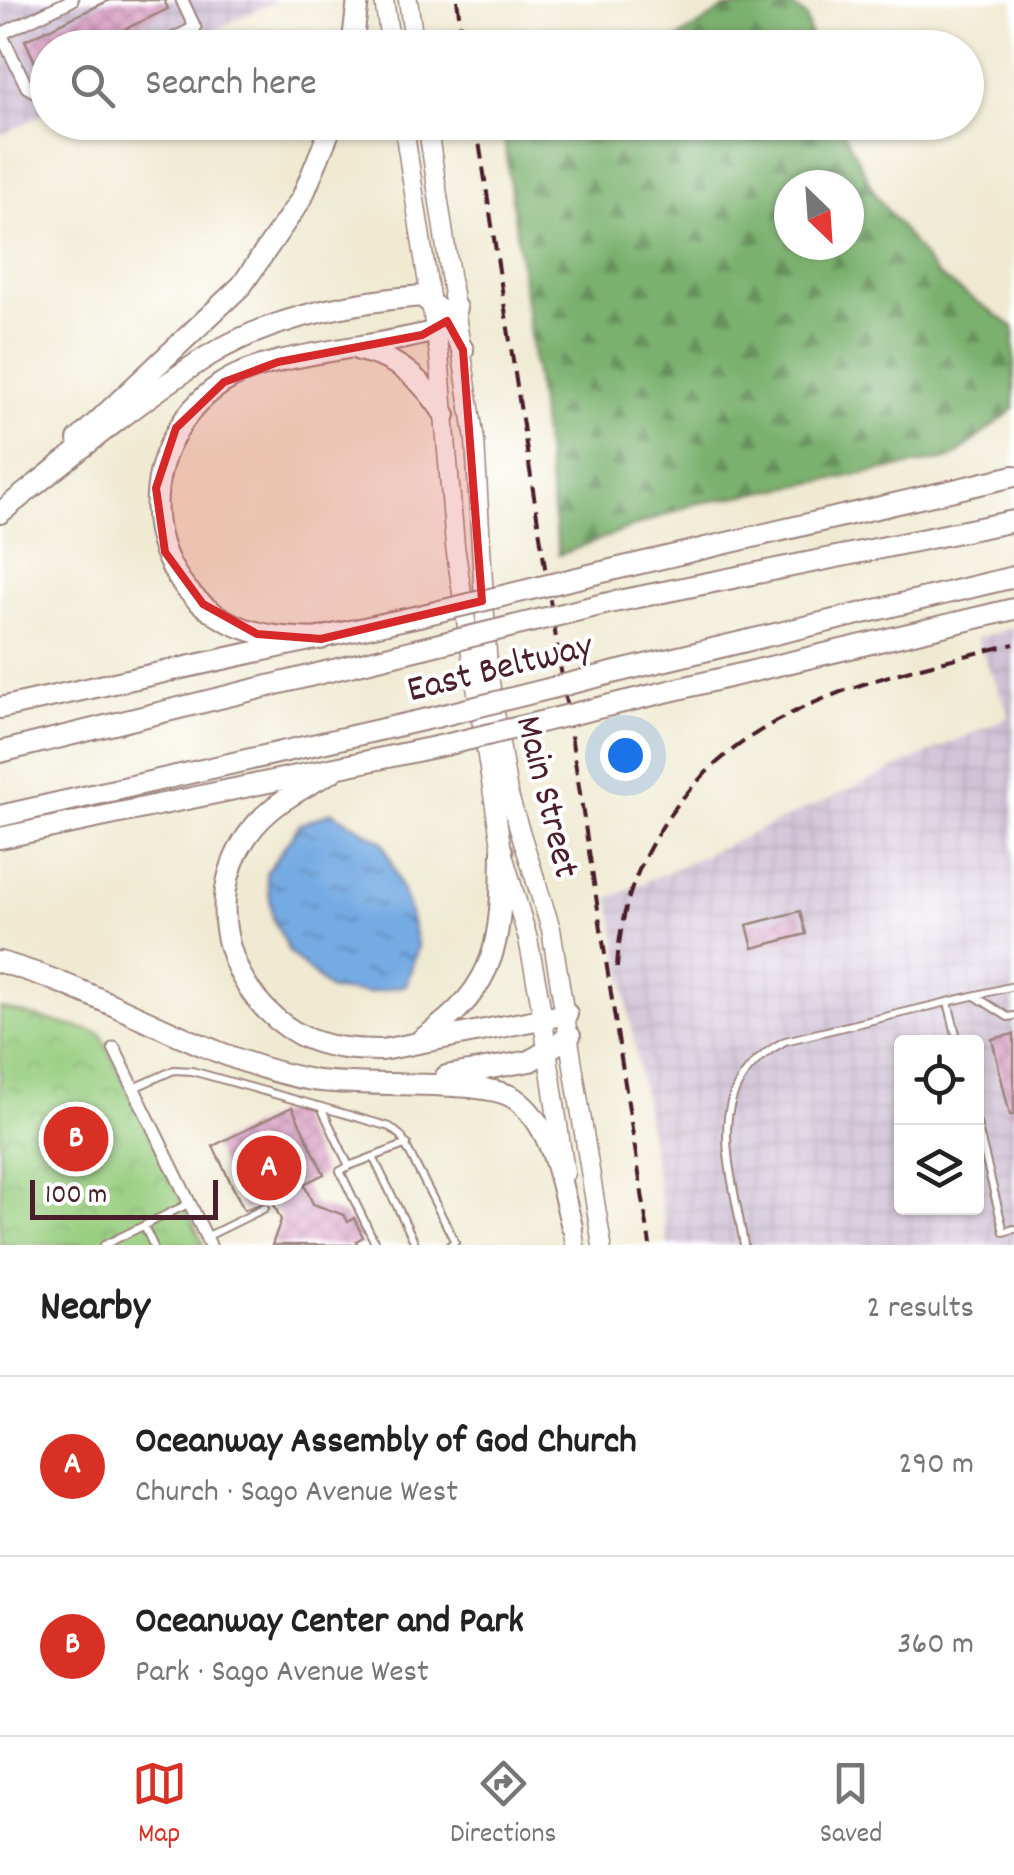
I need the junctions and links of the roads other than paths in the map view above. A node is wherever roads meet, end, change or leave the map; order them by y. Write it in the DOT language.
graph roads {
  1 [pos="72,0"];
  2 [pos="182,0"];
  3 [pos="358,0"];
  4 [pos="384,0"];
  5 [pos="408,0"];
  6 [pos="191,30"];
  7 [pos="354,30"];
  8 [pos="388,30"];
  9 [pos="412,30"];
  10 [pos="0,34"];
  11 [pos="30,89"];
  12 [pos="326,140"];
  13 [pos="406,140"];
  14 [pos="429,140"];
  15 [pos="430,299"];
  16 [pos="446,320"];
  17 [pos="357,350"];
  18 [pos="463,350"];
  19 [pos="445,415"];
  20 [pos="1014,476"];
  21 [pos="2,512"];
  22 [pos="1014,521"];
  23 [pos="1014,577"];
  24 [pos="1014,609"];
  25 [pos="321,639"];
  26 [pos="0,708"];
  27 [pos="0,752"];
  28 [pos="332,772"];
  29 [pos="0,816"];
  30 [pos="0,838"];
  31 [pos="502,851"];
  32 [pos="0,962"];
  33 [pos="1014,986"];
  34 [pos="974,996"];
  35 [pos="948,1002"];
  36 [pos="566,1014"];
  37 [pos="1014,1016"];
  38 [pos="543,1020"];
  39 [pos="956,1035"];
  40 [pos="570,1036"];
  41 [pos="416,1043"];
  42 [pos="114,1048"];
  43 [pos="548,1049"];
  44 [pos="364,1087"];
  45 [pos="133,1088"];
  46 [pos="321,1107"];
  47 [pos="977,1125"];
  48 [pos="408,1144"];
  49 [pos="374,1159"];
  50 [pos="349,1166"];
  51 [pos="189,1203"];
  52 [pos="265,1208"];
  53 [pos="144,1226"];
  54 [pos="1014,1229"];
  55 [pos="573,1236"];
  56 [pos="208,1241"];
  57 [pos="104,1245"];
  58 [pos="153,1245"];
  59 [pos="376,1245"];
  60 [pos="416,1245"];
  61 [pos="450,1245"];
  62 [pos="602,1245"];
  63 [pos="744,1245"];
  1 -- 10 [label="street"];
  2 -- 6 [label="street"];
  3 -- 7 [label="highway"];
  4 -- 8 [label="main road"];
  5 -- 9 [label="main road"];
  10 -- 11 [label="street"];
  12 -- 21 [label="highway"];
  13 -- 15 [label="main road"];
  14 -- 16 [label="main road, Main Street"];
  15 -- 16 [label="highway"];
  15 -- 21 [label="highway"];
  16 -- 17 [label="highway"];
  16 -- 18 [label="highway"];
  16 -- 19 [label="main road, Main Street"];
  17 -- 19 [label="highway"];
  17 -- 25 [label="highway"];
  18 -- 36 [label="main road, Main Street"];
  19 -- 31 [label="main road, Main Street"];
  20 -- 25 [label="highway, bridge"];
  22 -- 27 [label="highway, East Beltway, bridge"];
  23 -- 29 [label="highway, East Beltway, bridge"];
  24 -- 28 [label="highway, bridge"];
  25 -- 26 [label="highway"];
  28 -- 30 [label="highway"];
  28 -- 41 [label="highway"];
  31 -- 38 [label="main road, Main Street"];
  31 -- 41 [label="highway"];
  32 -- 44 [label="highway"];
  33 -- 34 [label="lane"];
  34 -- 35 [label="lane"];
  34 -- 37 [label="lane"];
  35 -- 39 [label="lane"];
  35 -- 63 [label="lane"];
  36 -- 38 [label="highway"];
  36 -- 40 [label="main road, Main Street"];
  38 -- 41 [label="highway"];
  38 -- 43 [label="main road, Main Street"];
  40 -- 43 [label="highway"];
  40 -- 62 [label="main road, Main Street"];
  42 -- 45 [label="street"];
  43 -- 44 [label="highway"];
  43 -- 55 [label="main road, Main Street"];
  44 -- 55 [label="highway"];
  45 -- 46 [label="lane"];
  45 -- 51 [label="street"];
  46 -- 48 [label="lane"];
  46 -- 50 [label="lane"];
  47 -- 54 [label="lane"];
  48 -- 49 [label="lane"];
  48 -- 61 [label="lane"];
  49 -- 50 [label="lane"];
  49 -- 60 [label="lane"];
  50 -- 59 [label="lane"];
  51 -- 53 [label="lane"];
  51 -- 56 [label="street"];
  52 -- 56 [label="lane"];
  53 -- 57 [label="lane"];
  53 -- 58 [label="lane"];
}
